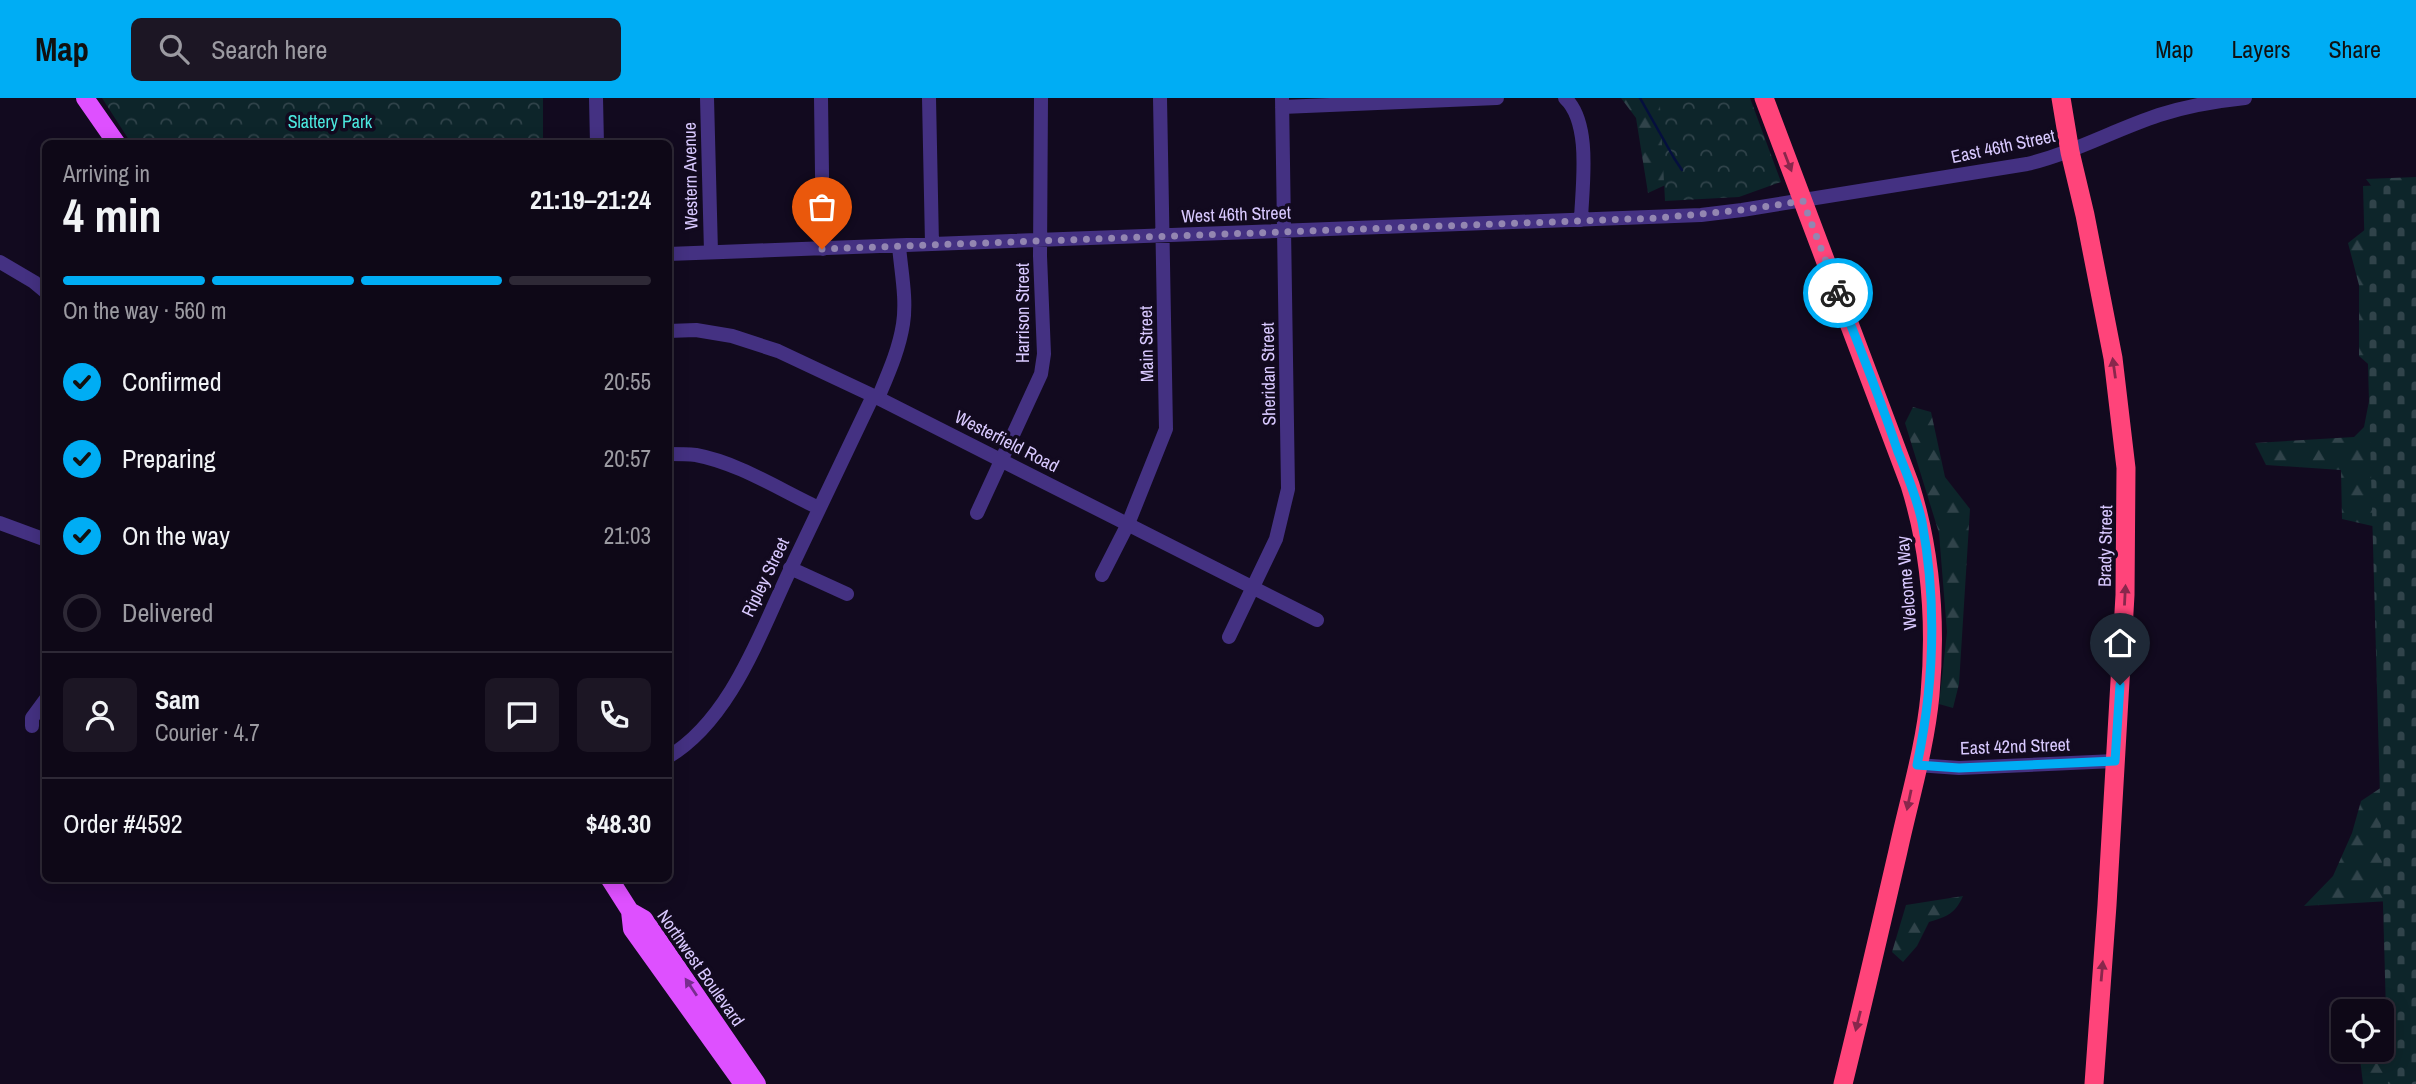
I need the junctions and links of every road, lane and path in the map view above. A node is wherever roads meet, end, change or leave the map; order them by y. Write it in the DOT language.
graph roads {
  1 [pos="85,98"];
  2 [pos="596,98"];
  3 [pos="707,98"];
  4 [pos="821,98"];
  5 [pos="929,98"];
  6 [pos="1041,98"];
  7 [pos="1160,98"];
  8 [pos="1497,98"];
  9 [pos="1565,98"];
  10 [pos="1764,98"];
  11 [pos="2061,98"];
  12 [pos="2245,98"];
  13 [pos="1282,102"];
  14 [pos="114,140"];
  15 [pos="597,140"];
  16 [pos="2070,152"];
  17 [pos="1803,201"];
  18 [pos="1581,220"];
  19 [pos="1284,232"];
  20 [pos="1163,235"];
  21 [pos="1041,240"];
  22 [pos="932,244"];
  23 [pos="899,246"];
  24 [pos="822,249"];
  25 [pos="711,253"];
  26 [pos="672,254"];
  27 [pos="0,262"];
  28 [pos="42,289"];
  29 [pos="672,331"];
  30 [pos="876,397"];
  31 [pos="672,454"];
  32 [pos="1002,460"];
  33 [pos="819,508"];
  34 [pos="977,513"];
  35 [pos="0,523"];
  36 [pos="1128,524"];
  37 [pos="42,539"];
  38 [pos="790,568"];
  39 [pos="1102,575"];
  40 [pos="1253,587"];
  41 [pos="847,594"];
  42 [pos="1317,620"];
  43 [pos="1229,637"];
  44 [pos="42,704"];
  45 [pos="32,726"];
  46 [pos="672,755"];
  47 [pos="2115,761"];
  48 [pos="1917,765"];
  49 [pos="612,882"];
  50 [pos="631,911"];
  51 [pos="743,1084"];
  52 [pos="757,1084"];
  53 [pos="1843,1084"];
  54 [pos="2094,1084"];
  1 -- 14 [label="main road"];
  2 -- 15 [label="street"];
  3 -- 25 [label="street, Western Avenue"];
  4 -- 24 [label="street"];
  5 -- 22 [label="street"];
  6 -- 21 [label="street, Harrison Street"];
  7 -- 20 [label="street, Main Street"];
  8 -- 13 [label="street"];
  9 -- 18 [label="street"];
  10 -- 17 [label="highway, Welcome Way, one-way"];
  11 -- 16 [label="highway, Brady Street"];
  12 -- 16 [label="street, East 46th Street"];
  13 -- 19 [label="street, Sheridan Street"];
  16 -- 17 [label="street, East 46th Street"];
  47 -- 16 [label="highway, Brady Street, one-way"];
  17 -- 18 [label="street, West 46th Street"];
  17 -- 48 [label="highway, Welcome Way"];
  18 -- 19 [label="street, West 46th Street"];
  19 -- 20 [label="street, West 46th Street"];
  19 -- 40 [label="street, Sheridan Street"];
  20 -- 21 [label="street, West 46th Street"];
  20 -- 36 [label="street, Main Street"];
  21 -- 22 [label="street, West 46th Street"];
  21 -- 32 [label="street, Harrison Street"];
  22 -- 23 [label="street, West 46th Street"];
  23 -- 24 [label="street, West 46th Street"];
  23 -- 30 [label="street, Ripley Street"];
  24 -- 25 [label="street, West 46th Street"];
  25 -- 26 [label="street, West 46th Street"];
  27 -- 28 [label="street"];
  29 -- 30 [label="street, Westerfield Road"];
  30 -- 32 [label="street, Westerfield Road"];
  30 -- 33 [label="street, Ripley Street"];
  31 -- 33 [label="street"];
  32 -- 34 [label="street, Harrison Street"];
  32 -- 36 [label="street, Westerfield Road"];
  33 -- 38 [label="street, Ripley Street"];
  35 -- 37 [label="street"];
  36 -- 39 [label="street, Main Street"];
  36 -- 40 [label="street, Westerfield Road"];
  38 -- 41 [label="street"];
  38 -- 46 [label="street, Ripley Street"];
  40 -- 42 [label="street, Westerfield Road"];
  40 -- 43 [label="street, Sheridan Street"];
  44 -- 45 [label="street"];
  47 -- 48 [label="street, East 42nd Street"];
  54 -- 47 [label="highway, Brady Street, one-way"];
  48 -- 53 [label="highway, Welcome Way, one-way"];
  49 -- 50 [label="main road, Northwest Boulevard"];
  50 -- 51 [label="main road"];
  52 -- 50 [label="main road, Northwest Boulevard, one-way"];
}
